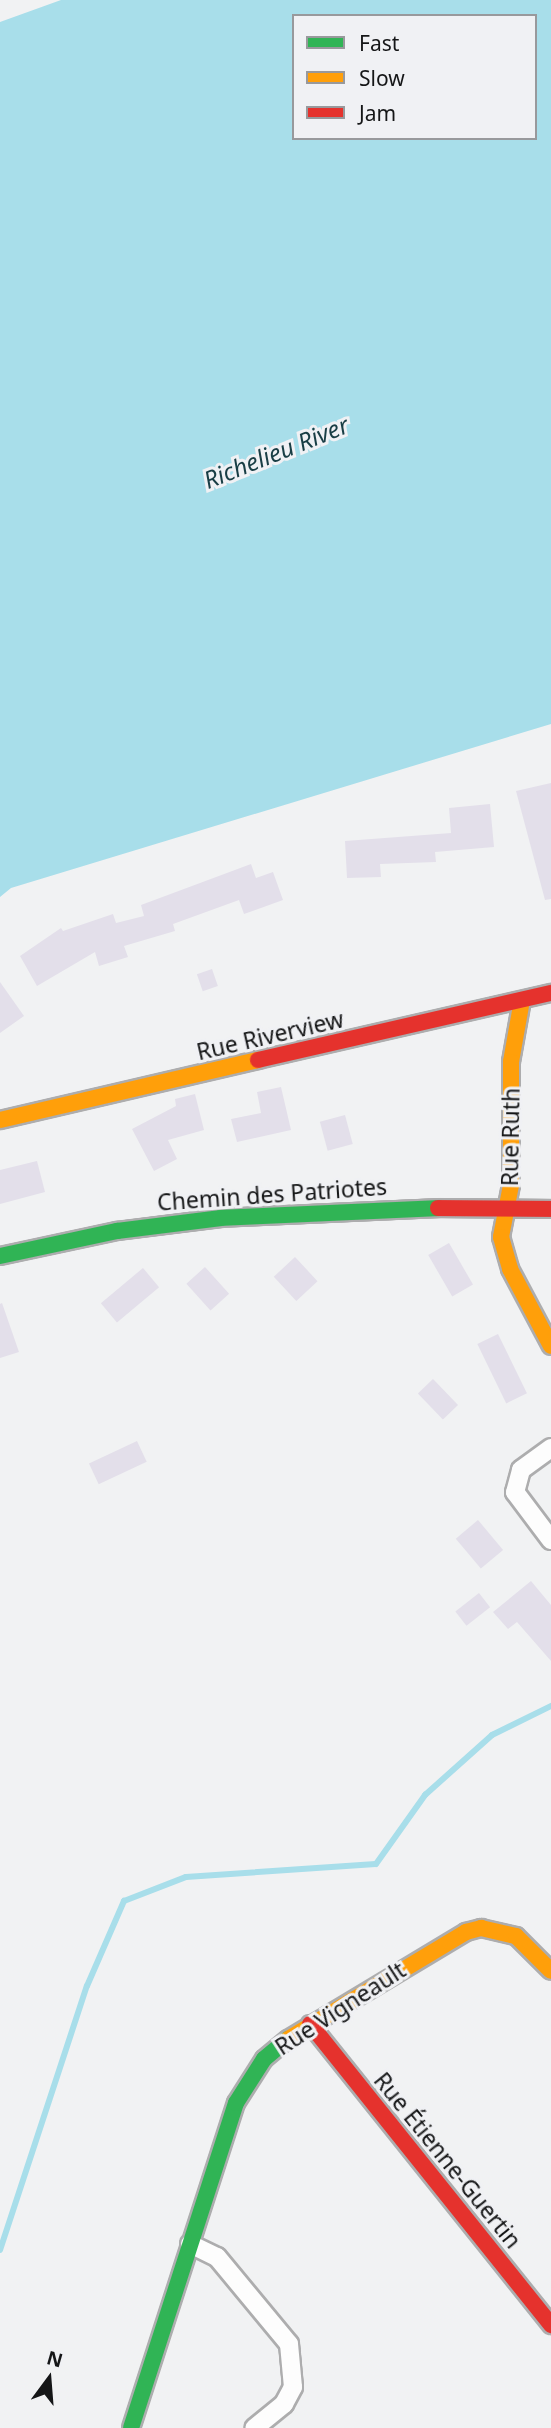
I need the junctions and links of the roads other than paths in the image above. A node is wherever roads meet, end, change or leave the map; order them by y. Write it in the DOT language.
graph roads {
  1 [pos="551,993"];
  2 [pos="522,1000"];
  3 [pos="0,1120"];
  4 [pos="507,1207"];
  5 [pos="551,1209"];
  6 [pos="0,1256"];
  7 [pos="551,1346"];
  8 [pos="551,1448"];
  9 [pos="551,1540"];
  10 [pos="551,1971"];
  11 [pos="310,2024"];
  12 [pos="190,2244"];
  13 [pos="551,2325"];
  14 [pos="131,2428"];
  15 [pos="254,2428"];
  1 -- 2 [label="street, Rue Riverview"];
  2 -- 3 [label="street, Rue Riverview"];
  2 -- 4 [label="street, Rue Ruth"];
  4 -- 5 [label="street, Chemin des Patriotes"];
  4 -- 6 [label="street, Chemin des Patriotes"];
  4 -- 7 [label="street, Rue Ruth"];
  8 -- 9 [label="street"];
  10 -- 11 [label="street, Rue Vigneault"];
  11 -- 12 [label="street, Rue Vigneault"];
  11 -- 13 [label="street, Rue Étienne-Guertin"];
  12 -- 14 [label="street, Rue Vigneault"];
  12 -- 15 [label="street"];
}
